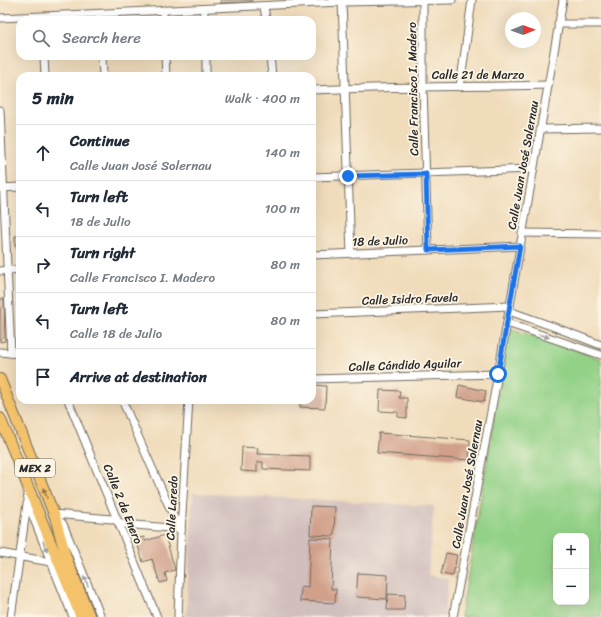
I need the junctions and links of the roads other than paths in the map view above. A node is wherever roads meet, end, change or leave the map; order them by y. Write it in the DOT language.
graph roads {
  1 [pos="423,0"];
  2 [pos="452,0"];
  3 [pos="472,0"];
  4 [pos="563,0"];
  5 [pos="342,1"];
  6 [pos="264,6"];
  7 [pos="204,9"];
  8 [pos="163,10"];
  9 [pos="110,16"];
  10 [pos="163,16"];
  11 [pos="204,16"];
  12 [pos="265,16"];
  13 [pos="0,18"];
  14 [pos="16,18"];
  15 [pos="558,24"];
  16 [pos="601,24"];
  17 [pos="44,60"];
  18 [pos="102,60"];
  19 [pos="165,60"];
  20 [pos="206,60"];
  21 [pos="270,60"];
  22 [pos="45,72"];
  23 [pos="103,72"];
  24 [pos="166,72"];
  25 [pos="206,72"];
  26 [pos="272,72"];
  27 [pos="548,85"];
  28 [pos="423,86"];
  29 [pos="460,87"];
  30 [pos="345,89"];
  31 [pos="316,90"];
  32 [pos="0,110"];
  33 [pos="601,128"];
  34 [pos="540,129"];
  35 [pos="533,169"];
  36 [pos="426,174"];
  37 [pos="348,176"];
  38 [pos="316,177"];
  39 [pos="16,187"];
  40 [pos="2,188"];
  41 [pos="522,233"];
  42 [pos="601,234"];
  43 [pos="520,246"];
  44 [pos="428,250"];
  45 [pos="351,254"];
  46 [pos="316,255"];
  47 [pos="16,270"];
  48 [pos="4,271"];
  49 [pos="509,309"];
  50 [pos="316,314"];
  51 [pos="507,323"];
  52 [pos="601,345"];
  53 [pos="0,352"];
  54 [pos="10,353"];
  55 [pos="16,354"];
  56 [pos="601,355"];
  57 [pos="498,374"];
  58 [pos="0,379"];
  59 [pos="316,379"];
  60 [pos="70,404"];
  61 [pos="124,404"];
  62 [pos="189,404"];
  63 [pos="0,418"];
  64 [pos="26,483"];
  65 [pos="28,500"];
  66 [pos="54,516"];
  67 [pos="118,522"];
  68 [pos="181,530"];
  69 [pos="0,553"];
  70 [pos="21,556"];
  71 [pos="59,561"];
  72 [pos="11,617"];
  73 [pos="74,617"];
  74 [pos="81,617"];
  75 [pos="90,617"];
  76 [pos="101,617"];
  77 [pos="157,617"];
  78 [pos="178,617"];
  79 [pos="453,617"];
  1 -- 2 [label="street"];
  1 -- 5 [label="street"];
  1 -- 28 [label="street, Calle Francisco I. Madero"];
  3 -- 29 [label="street"];
  4 -- 15 [label="street, Calle Juan José Solernau"];
  5 -- 6 [label="street"];
  5 -- 30 [label="street"];
  6 -- 7 [label="street"];
  6 -- 12 [label="street"];
  7 -- 8 [label="street"];
  7 -- 11 [label="street"];
  8 -- 9 [label="street"];
  8 -- 10 [label="street"];
  13 -- 14 [label="street"];
  15 -- 16 [label="street"];
  15 -- 27 [label="street, Calle Juan José Solernau"];
  17 -- 22 [label="street"];
  18 -- 23 [label="street"];
  19 -- 24 [label="street"];
  20 -- 25 [label="street"];
  21 -- 26 [label="street"];
  27 -- 29 [label="street, Calle 21 de Marzo"];
  27 -- 34 [label="street, Calle Juan José Solernau"];
  28 -- 29 [label="street, Calle 21 de Marzo"];
  28 -- 30 [label="street, Calle 21 de Marzo"];
  28 -- 36 [label="street, Calle Francisco I. Madero"];
  30 -- 31 [label="street, Calle 21 de Marzo"];
  30 -- 37 [label="street"];
  32 -- 40 [label="street"];
  33 -- 34 [label="street"];
  34 -- 35 [label="street, Calle Juan José Solernau"];
  35 -- 36 [label="street"];
  35 -- 41 [label="street, Calle Juan José Solernau"];
  36 -- 37 [label="street"];
  36 -- 44 [label="street, Calle Francisco I. Madero"];
  37 -- 38 [label="street"];
  37 -- 45 [label="street"];
  39 -- 40 [label="street"];
  40 -- 48 [label="street"];
  41 -- 42 [label="street"];
  41 -- 43 [label="street, Calle Juan José Solernau"];
  43 -- 44 [label="street, 18 de Julio"];
  43 -- 49 [label="street, Calle Juan José Solernau"];
  44 -- 45 [label="street, 18 de Julio"];
  45 -- 46 [label="street, 18 de Julio"];
  47 -- 48 [label="street"];
  48 -- 54 [label="street"];
  49 -- 50 [label="street, Calle Isidro Favela"];
  49 -- 51 [label="street, Calle Juan José Solernau"];
  49 -- 52 [label="street"];
  51 -- 56 [label="street, one-way"];
  51 -- 57 [label="street, Calle Juan José Solernau"];
  53 -- 54 [label="street"];
  54 -- 55 [label="street"];
  57 -- 59 [label="street, Calle Cándido Aguilar"];
  57 -- 79 [label="street, Calle Juan José Solernau"];
  66 -- 58 [label="highway, MEX 2, one-way"];
  60 -- 67 [label="street, Calle 2 de Enero"];
  61 -- 68 [label="street"];
  62 -- 68 [label="street, Calle Laredo"];
  63 -- 64 [label="highway, MEX 2"];
  64 -- 65 [label="street"];
  64 -- 71 [label="highway, MEX 2"];
  65 -- 70 [label="street"];
  65 -- 71 [label="street, one-way"];
  66 -- 67 [label="street"];
  66 -- 71 [label="highway, MEX 2"];
  76 -- 66 [label="street, one-way"];
  67 -- 68 [label="street"];
  67 -- 77 [label="street, Calle 2 de Enero"];
  68 -- 78 [label="street, Calle Laredo"];
  69 -- 70 [label="street"];
  70 -- 71 [label="street"];
  70 -- 72 [label="street"];
  71 -- 73 [label="street"];
  71 -- 74 [label="highway, MEX 2"];
  71 -- 75 [label="highway, MEX 2"];
}
